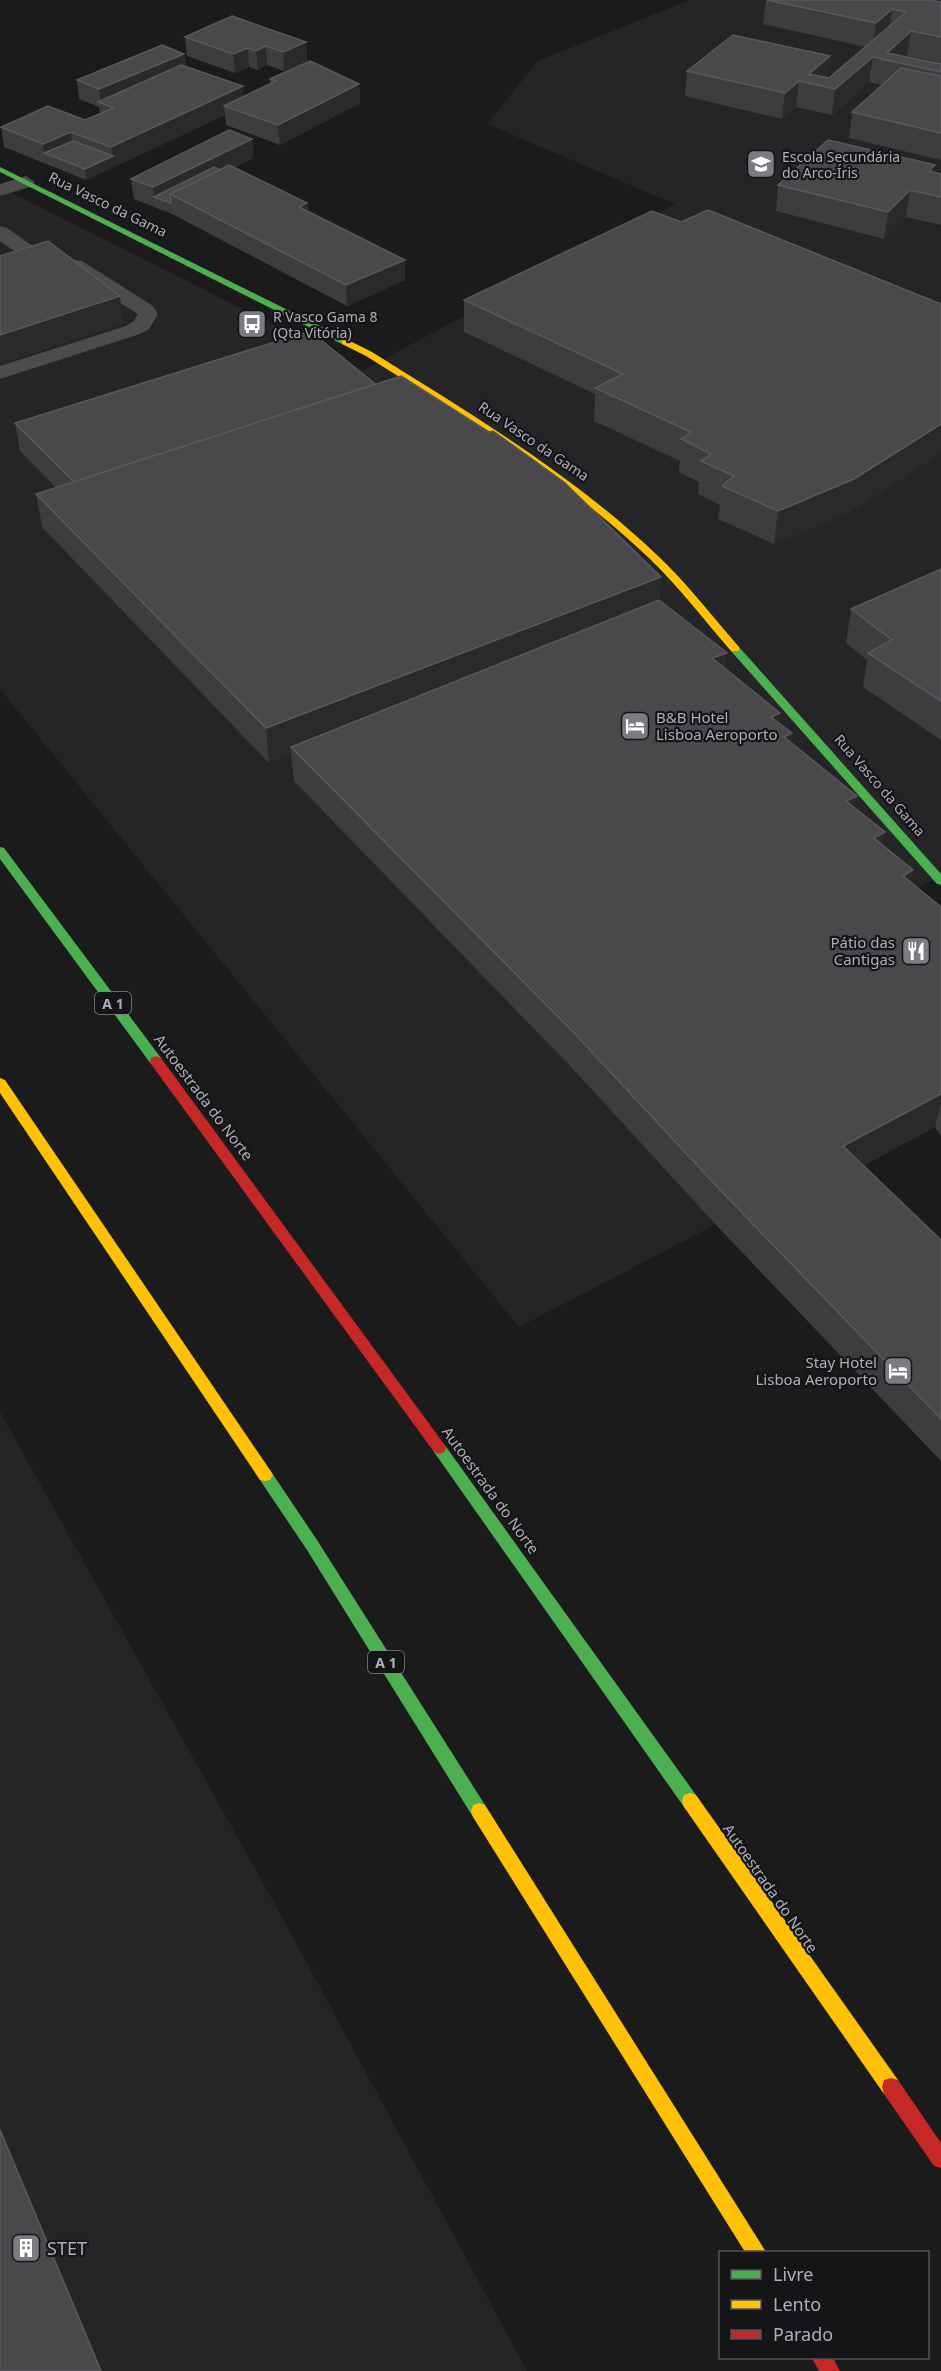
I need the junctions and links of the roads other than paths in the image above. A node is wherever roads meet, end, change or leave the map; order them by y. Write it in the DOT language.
graph roads {
  1 [pos="0,169"];
  2 [pos="26,182"];
  3 [pos="0,190"];
  4 [pos="0,232"];
  5 [pos="41,261"];
  6 [pos="0,273"];
  7 [pos="0,373"];
  8 [pos="0,851"];
  9 [pos="941,881"];
  10 [pos="0,1083"];
  11 [pos="941,2159"];
  12 [pos="755,2251"];
  1 -- 2 [label="main road, Rua Vasco da Gama"];
  2 -- 3 [label="lane"];
  2 -- 9 [label="main road, Rua Vasco da Gama"];
  4 -- 5 [label="lane"];
  5 -- 6 [label="lane"];
  5 -- 7 [label="lane"];
  8 -- 11 [label="main road, Autoestrada do Norte / A 1"];
  10 -- 12 [label="main road, A 1"];
}
